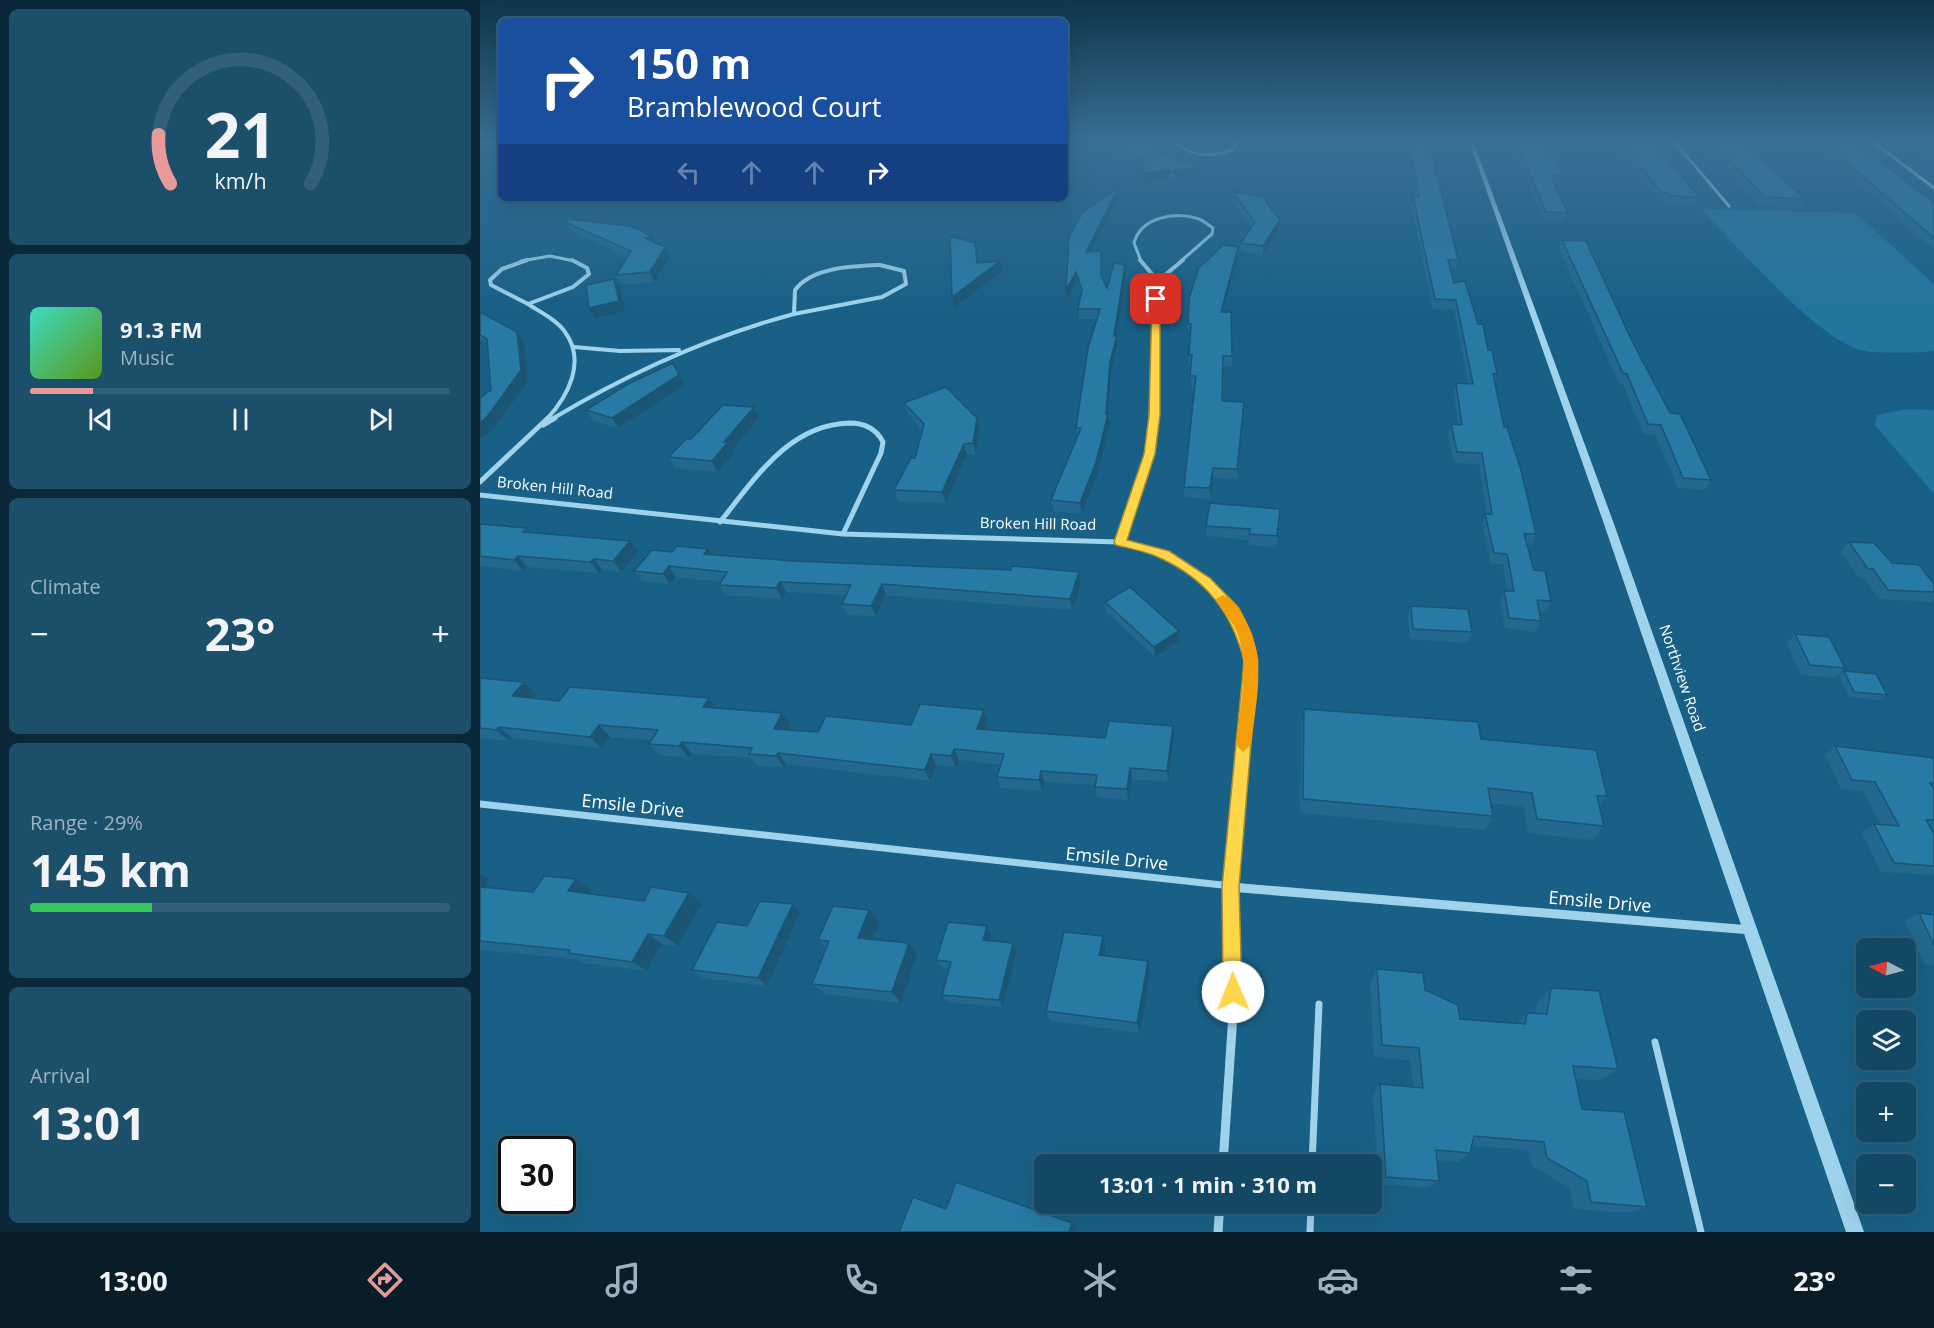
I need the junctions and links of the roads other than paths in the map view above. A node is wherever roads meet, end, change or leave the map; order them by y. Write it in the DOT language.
graph roads {
  1 [pos="1490,195"];
  2 [pos="1720,195"];
  3 [pos="1729,206"];
  4 [pos="1158,280"];
  5 [pos="528,304"];
  6 [pos="794,314"];
  7 [pos="574,347"];
  8 [pos="683,350"];
  9 [pos="543,425"];
  10 [pos="480,482"];
  11 [pos="480,495"];
  12 [pos="720,522"];
  13 [pos="843,534"];
  14 [pos="1120,542"];
  15 [pos="480,804"];
  16 [pos="1230,887"];
  17 [pos="1751,930"];
  18 [pos="1319,1004"];
  19 [pos="1655,1042"];
  20 [pos="1224,1154"];
  21 [pos="1312,1154"];
  22 [pos="1219,1214"];
  23 [pos="1311,1214"];
  24 [pos="1218,1232"];
  25 [pos="1310,1232"];
  26 [pos="1701,1232"];
  27 [pos="1855,1232"];
  1 -- 17 [label="street, Northview Road"];
  2 -- 3 [label="street"];
  4 -- 4 [label="street"];
  4 -- 14 [label="street"];
  5 -- 5 [label="street"];
  5 -- 7 [label="street"];
  6 -- 6 [label="street"];
  6 -- 8 [label="street"];
  7 -- 8 [label="street"];
  7 -- 9 [label="street"];
  8 -- 9 [label="street"];
  9 -- 10 [label="street"];
  11 -- 12 [label="street, Broken Hill Road"];
  12 -- 13 [label="street, Broken Hill Road"];
  12 -- 13 [label="street"];
  13 -- 14 [label="street, Broken Hill Road"];
  14 -- 16 [label="street, Broken Hill Road"];
  15 -- 16 [label="street, Emsile Drive"];
  16 -- 17 [label="street, Emsile Drive"];
  16 -- 20 [label="street, Broken Hill Road"];
  17 -- 27 [label="street, Northview Road"];
  18 -- 21 [label="lane"];
  19 -- 26 [label="lane"];
  22 -- 24 [label="street"];
  23 -- 25 [label="lane"];
}
